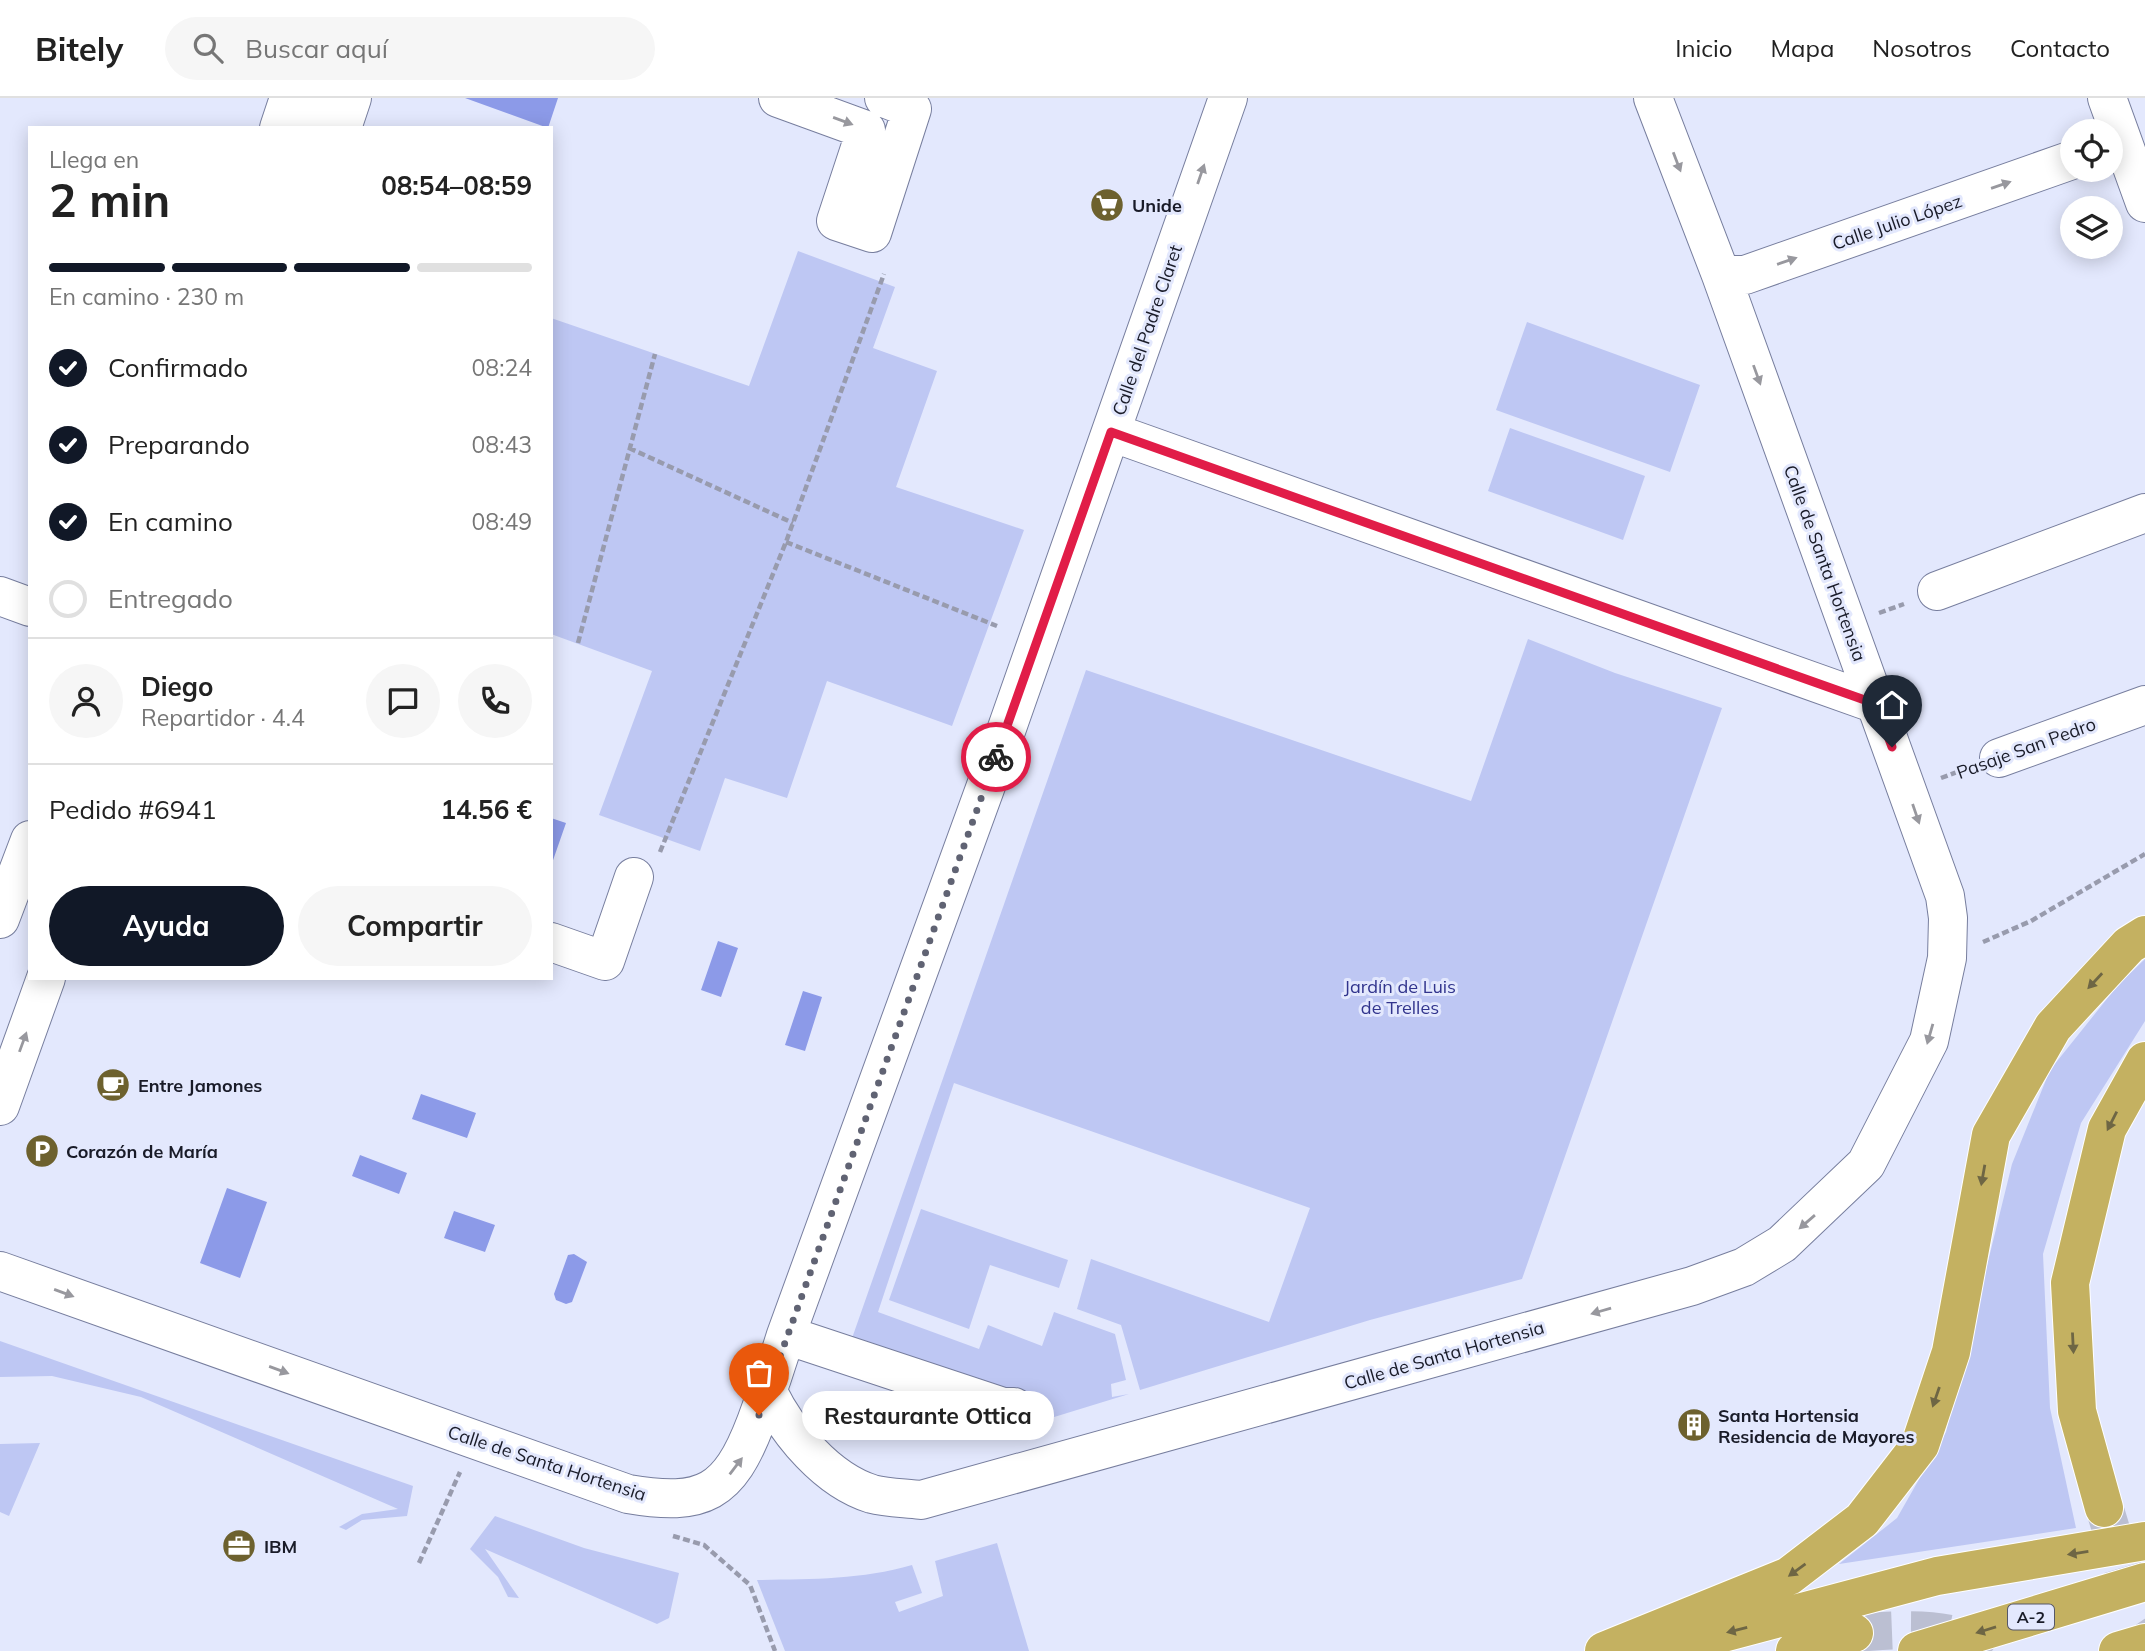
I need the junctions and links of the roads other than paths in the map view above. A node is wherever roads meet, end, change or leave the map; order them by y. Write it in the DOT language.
graph roads {
  1 [pos="289,98"];
  2 [pos="313,98"];
  3 [pos="352,98"];
  4 [pos="778,98"];
  5 [pos="884,98"];
  6 [pos="1228,98"];
  7 [pos="1653,98"];
  8 [pos="2107,98"];
  9 [pos="2112,119"];
  10 [pos="280,126"];
  11 [pos="311,126"];
  12 [pos="343,126"];
  13 [pos="2123,157"];
  14 [pos="2060,164"];
  15 [pos="2145,203"];
  16 [pos="1721,275"];
  17 [pos="1111,432"];
  18 [pos="2145,513"];
  19 [pos="1937,591"];
  20 [pos="0,596"];
  21 [pos="28,606"];
  22 [pos="1876,704"];
  23 [pos="2145,705"];
  24 [pos="1999,758"];
  25 [pos="28,844"];
  26 [pos="647,864"];
  27 [pos="0,919"];
  28 [pos="2145,935"];
  29 [pos="553,943"];
  30 [pos="45,980"];
  31 [pos="2145,1061"];
  32 [pos="0,1106"];
  33 [pos="0,1271"];
  34 [pos="786,1335"];
  35 [pos="768,1392"];
  36 [pos="1014,1407"];
  37 [pos="2104,1508"];
  38 [pos="2145,1541"];
  39 [pos="2145,1582"];
  40 [pos="1854,1633"];
  41 [pos="2145,1643"];
  42 [pos="1604,1651"];
  43 [pos="1655,1651"];
  44 [pos="1794,1651"];
  45 [pos="1917,1651"];
  46 [pos="2118,1651"];
  1 -- 10 [label="street"];
  2 -- 11 [label="street"];
  3 -- 12 [label="street"];
  4 -- 5 [label="street, one-way"];
  17 -- 6 [label="street, Calle del Padre Claret, one-way"];
  7 -- 16 [label="street, Calle de Santa Hortensia, one-way"];
  8 -- 9 [label="street"];
  13 -- 15 [label="street"];
  16 -- 14 [label="street, Calle Julio López, one-way"];
  16 -- 22 [label="street, Calle de Santa Hortensia, one-way"];
  17 -- 22 [label="street"];
  17 -- 34 [label="street, Calle del Padre Claret"];
  18 -- 19 [label="street"];
  20 -- 21 [label="street"];
  22 -- 35 [label="street, Calle de Santa Hortensia, one-way"];
  23 -- 24 [label="street, Pasaje San Pedro"];
  25 -- 27 [label="street"];
  26 -- 29 [label="street"];
  28 -- 42 [label="highway, one-way"];
  32 -- 30 [label="street, one-way"];
  31 -- 37 [label="highway, one-way"];
  33 -- 35 [label="street, Calle de Santa Hortensia, one-way"];
  34 -- 35 [label="street, Calle del Padre Claret"];
  34 -- 36 [label="street"];
  38 -- 43 [label="highway, one-way"];
  39 -- 45 [label="highway, A-2, one-way"];
  40 -- 44 [label="highway"];
  41 -- 46 [label="highway"];
}
